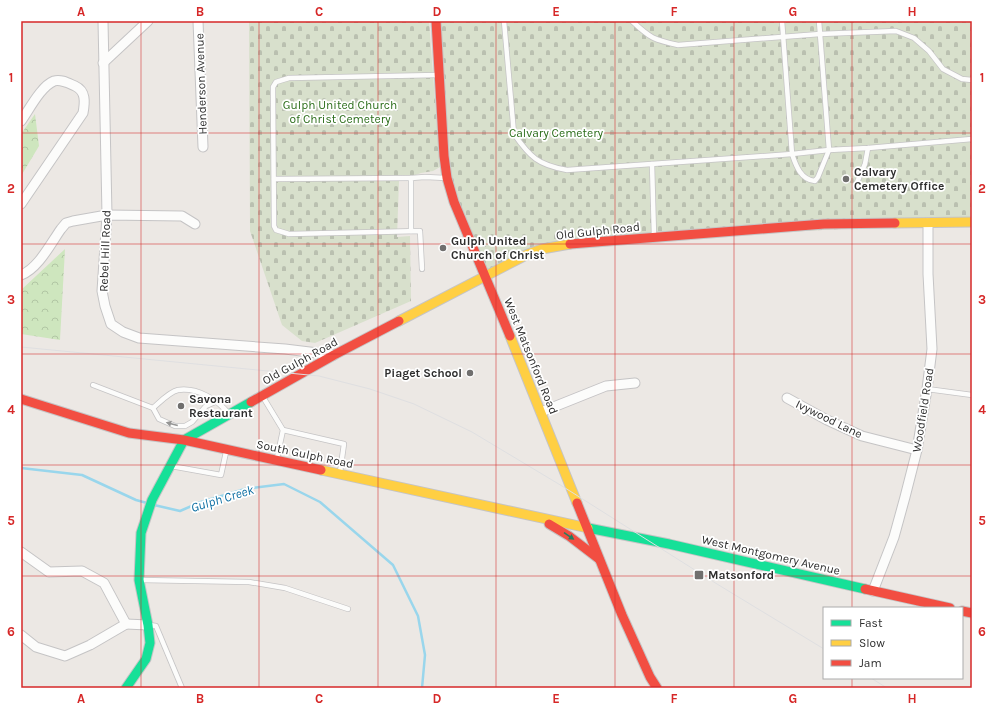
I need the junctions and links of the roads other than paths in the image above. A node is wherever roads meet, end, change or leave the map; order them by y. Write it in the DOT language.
graph roads {
  1 [pos="103,21"];
  2 [pos="148,21"];
  3 [pos="198,21"];
  4 [pos="436,21"];
  5 [pos="504,21"];
  6 [pos="632,21"];
  7 [pos="782,21"];
  8 [pos="819,21"];
  9 [pos="820,34"];
  10 [pos="783,36"];
  11 [pos="103,63"];
  12 [pos="439,75"];
  13 [pos="972,80"];
  14 [pos="21,121"];
  15 [pos="972,139"];
  16 [pos="203,147"];
  17 [pos="868,148"];
  18 [pos="829,150"];
  19 [pos="792,154"];
  20 [pos="652,164"];
  21 [pos="274,178"];
  22 [pos="411,178"];
  23 [pos="447,178"];
  24 [pos="855,187"];
  25 [pos="21,204"];
  26 [pos="107,215"];
  27 [pos="972,222"];
  28 [pos="928,223"];
  29 [pos="195,224"];
  30 [pos="411,231"];
  31 [pos="654,237"];
  32 [pos="422,269"];
  33 [pos="21,275"];
  34 [pos="486,276"];
  35 [pos="334,355"];
  36 [pos="635,383"];
  37 [pos="93,385"];
  38 [pos="927,389"];
  39 [pos="972,395"];
  40 [pos="262,396"];
  41 [pos="787,398"];
  42 [pos="21,399"];
  43 [pos="215,402"];
  44 [pos="153,408"];
  45 [pos="541,412"];
  46 [pos="229,414"];
  47 [pos="283,430"];
  48 [pos="184,440"];
  49 [pos="227,449"];
  50 [pos="917,450"];
  51 [pos="277,460"];
  52 [pos="169,466"];
  53 [pos="339,474"];
  54 [pos="536,517"];
  55 [pos="586,528"];
  56 [pos="21,552"];
  57 [pos="599,559"];
  58 [pos="139,580"];
  59 [pos="873,591"];
  60 [pos="945,607"];
  61 [pos="348,609"];
  62 [pos="126,624"];
  63 [pos="148,625"];
  64 [pos="21,635"];
  65 [pos="126,688"];
  66 [pos="182,688"];
  67 [pos="656,688"];
  1 -- 11 [label="street, Rebel Hill Road"];
  2 -- 11 [label="street"];
  3 -- 16 [label="street, Henderson Avenue"];
  4 -- 12 [label="main road, West Matsonford Road"];
  5 -- 20 [label="lane"];
  6 -- 10 [label="lane"];
  7 -- 10 [label="lane"];
  8 -- 9 [label="lane"];
  9 -- 10 [label="lane"];
  9 -- 13 [label="lane"];
  9 -- 18 [label="lane"];
  10 -- 19 [label="lane"];
  11 -- 26 [label="street, Rebel Hill Road"];
  12 -- 21 [label="lane"];
  12 -- 23 [label="main road, West Matsonford Road"];
  14 -- 25 [label="street"];
  15 -- 17 [label="lane"];
  17 -- 18 [label="lane"];
  17 -- 24 [label="lane"];
  18 -- 19 [label="lane"];
  18 -- 19 [label="lane"];
  19 -- 20 [label="lane"];
  20 -- 31 [label="lane"];
  21 -- 22 [label="lane"];
  21 -- 30 [label="lane"];
  22 -- 23 [label="lane"];
  22 -- 30 [label="lane"];
  23 -- 34 [label="main road, West Matsonford Road"];
  26 -- 29 [label="street"];
  26 -- 33 [label="street"];
  26 -- 35 [label="street, Rebel Hill Road"];
  27 -- 28 [label="main road, Old Gulph Road"];
  28 -- 31 [label="main road, Old Gulph Road"];
  28 -- 38 [label="street, Woodfield Road"];
  30 -- 32 [label="lane"];
  31 -- 34 [label="main road, Old Gulph Road"];
  34 -- 35 [label="main road, Old Gulph Road"];
  34 -- 45 [label="main road, West Matsonford Road"];
  35 -- 40 [label="main road, Old Gulph Road"];
  36 -- 45 [label="street"];
  37 -- 44 [label="lane"];
  38 -- 39 [label="lane"];
  38 -- 50 [label="street, Woodfield Road"];
  40 -- 46 [label="main road, Old Gulph Road"];
  40 -- 47 [label="lane"];
  41 -- 50 [label="street, Ivywood Lane"];
  42 -- 48 [label="main road, South Gulph Road"];
  43 -- 44 [label="lane"];
  43 -- 44 [label="lane, one-way"];
  43 -- 46 [label="lane"];
  45 -- 55 [label="main road, West Matsonford Road"];
  46 -- 48 [label="main road, Old Gulph Road"];
  47 -- 51 [label="lane"];
  47 -- 53 [label="lane"];
  48 -- 49 [label="main road, South Gulph Road"];
  48 -- 52 [label="main road"];
  49 -- 51 [label="main road, South Gulph Road"];
  49 -- 52 [label="lane"];
  50 -- 59 [label="street, Woodfield Road"];
  51 -- 53 [label="main road, South Gulph Road"];
  52 -- 58 [label="main road"];
  53 -- 54 [label="main road, South Gulph Road"];
  54 -- 55 [label="main road, South Gulph Road"];
  54 -- 57 [label="main road, one-way"];
  55 -- 57 [label="main road, West Matsonford Road"];
  55 -- 59 [label="main road, West Montgomery Avenue"];
  56 -- 62 [label="street"];
  57 -- 67 [label="main road, West Matsonford Road"];
  58 -- 61 [label="lane"];
  58 -- 63 [label="main road"];
  59 -- 60 [label="main road, West Montgomery Avenue"];
  62 -- 63 [label="street"];
  62 -- 64 [label="street"];
  63 -- 65 [label="main road"];
  63 -- 66 [label="lane"];
}
